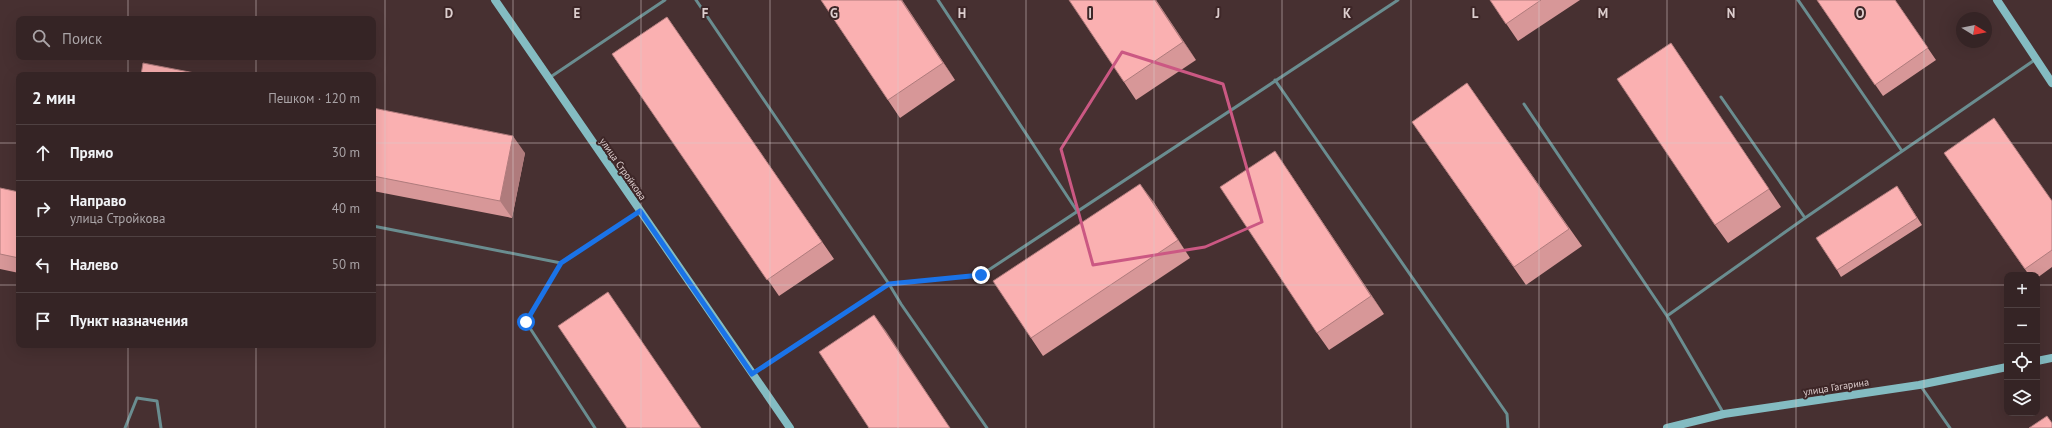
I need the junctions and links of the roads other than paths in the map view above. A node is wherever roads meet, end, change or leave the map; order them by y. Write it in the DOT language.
graph roads {
  1 [pos="495,0"];
  2 [pos="665,0"];
  3 [pos="696,0"];
  4 [pos="938,0"];
  5 [pos="1398,0"];
  6 [pos="1798,0"];
  7 [pos="1996,0"];
  8 [pos="2036,58"];
  9 [pos="548,78"];
  10 [pos="1275,80"];
  11 [pos="2052,83"];
  12 [pos="1721,97"];
  13 [pos="1524,104"];
  14 [pos="1902,152"];
  15 [pos="640,211"];
  16 [pos="1077,212"];
  17 [pos="1805,218"];
  18 [pos="376,227"];
  19 [pos="561,263"];
  20 [pos="889,284"];
  21 [pos="1667,316"];
  22 [pos="2052,358"];
  23 [pos="2040,360"];
  24 [pos="2004,368"];
  25 [pos="752,374"];
  26 [pos="1919,385"];
  27 [pos="1724,414"];
  28 [pos="125,428"];
  29 [pos="161,428"];
  30 [pos="596,428"];
  31 [pos="790,428"];
  32 [pos="987,428"];
  33 [pos="1508,428"];
  34 [pos="1667,428"];
  35 [pos="1950,428"];
  1 -- 9 [label="street, улица Стройкова"];
  2 -- 9 [label="lane"];
  3 -- 20 [label="lane"];
  4 -- 16 [label="lane"];
  5 -- 10 [label="lane"];
  6 -- 14 [label="lane"];
  7 -- 8 [label="street"];
  8 -- 11 [label="street"];
  8 -- 14 [label="lane"];
  9 -- 15 [label="street, улица Стройкова"];
  10 -- 16 [label="lane"];
  10 -- 33 [label="lane"];
  12 -- 17 [label="lane"];
  13 -- 21 [label="lane"];
  14 -- 17 [label="lane"];
  15 -- 19 [label="lane"];
  15 -- 25 [label="street, улица Стройкова"];
  16 -- 20 [label="lane"];
  17 -- 21 [label="lane"];
  18 -- 19 [label="lane"];
  19 -- 30 [label="lane"];
  20 -- 25 [label="lane"];
  20 -- 32 [label="lane"];
  21 -- 27 [label="lane"];
  22 -- 23 [label="street"];
  24 -- 26 [label="street, улица Гагарина"];
  25 -- 31 [label="street, улица Стройкова"];
  26 -- 27 [label="street, улица Гагарина"];
  26 -- 35 [label="lane"];
  27 -- 34 [label="street, улица Гагарина"];
  28 -- 29 [label="lane"];
}
